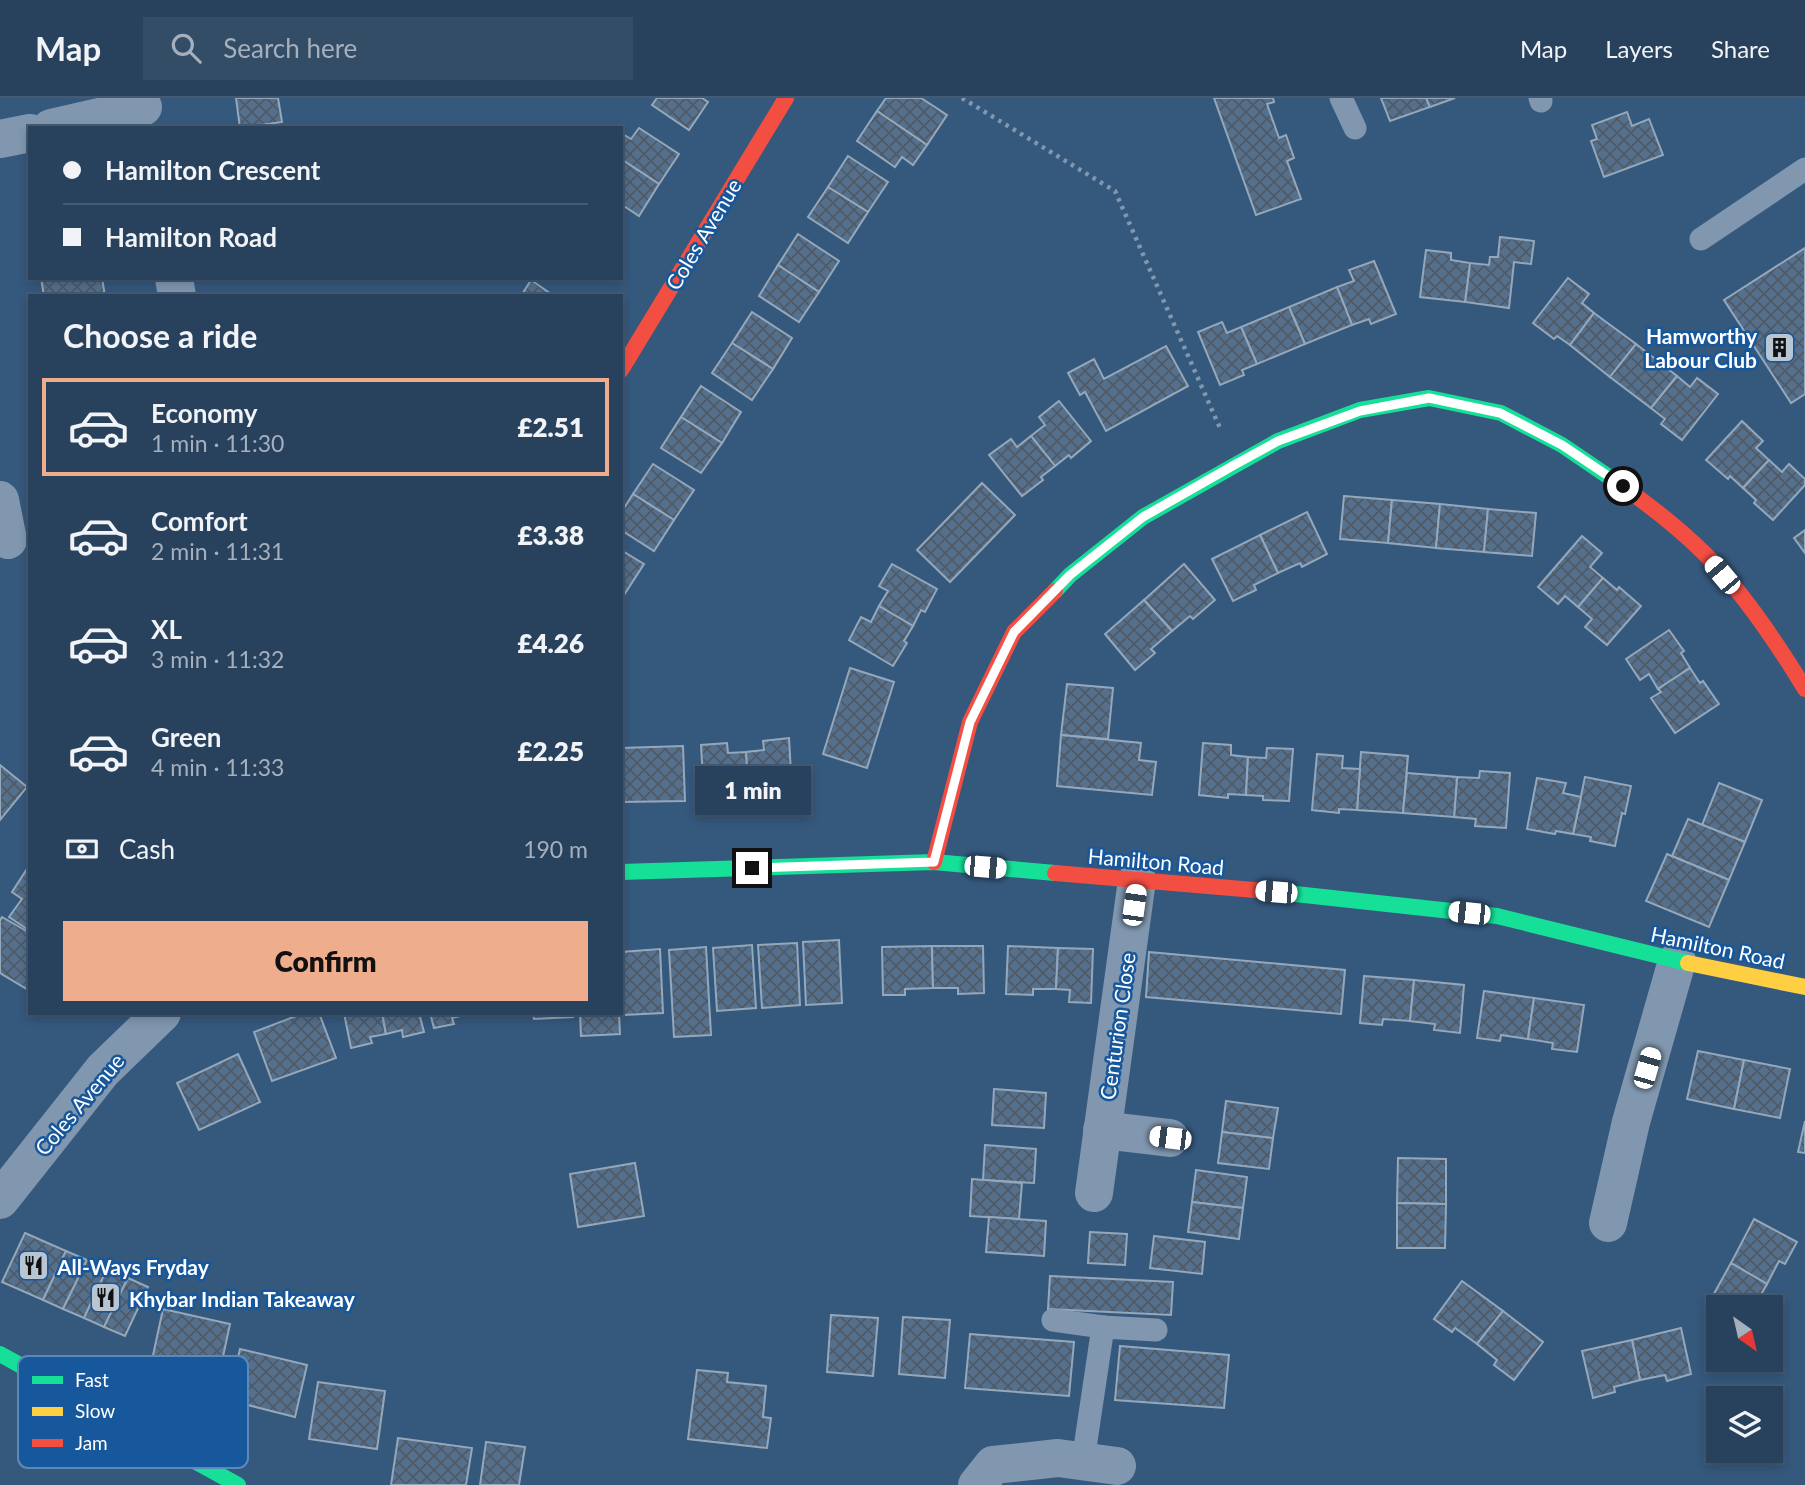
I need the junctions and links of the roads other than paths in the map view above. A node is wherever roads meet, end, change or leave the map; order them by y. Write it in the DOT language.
graph roads {
  1 [pos="786,98"];
  2 [pos="1341,98"];
  3 [pos="144,111"];
  4 [pos="62,126"];
  5 [pos="1355,128"];
  6 [pos="28,133"];
  7 [pos="0,139"];
  8 [pos="1805,169"];
  9 [pos="1701,239"];
  10 [pos="623,366"];
  11 [pos="0,500"];
  12 [pos="8,540"];
  13 [pos="1805,689"];
  14 [pos="934,862"];
  15 [pos="623,872"];
  16 [pos="1138,880"];
  17 [pos="1677,961"];
  18 [pos="1805,987"];
  19 [pos="160,1015"];
  20 [pos="1102,1130"];
  21 [pos="1170,1138"];
  22 [pos="1094,1193"];
  23 [pos="0,1200"];
  24 [pos="1608,1223"];
  25 [pos="1053,1320"];
  26 [pos="1103,1327"];
  27 [pos="1156,1330"];
  28 [pos="0,1354"];
  29 [pos="18,1364"];
  30 [pos="1100,1464"];
  31 [pos="207,1468"];
  32 [pos="238,1485"];
  33 [pos="977,1485"];
  1 -- 10 [label="street, Coles Avenue"];
  2 -- 5 [label="lane"];
  3 -- 4 [label="street"];
  6 -- 7 [label="street"];
  8 -- 9 [label="lane"];
  11 -- 12 [label="street"];
  13 -- 14 [label="street"];
  14 -- 15 [label="street, Hamilton Road"];
  14 -- 16 [label="street, Hamilton Road"];
  16 -- 17 [label="street, Hamilton Road"];
  16 -- 20 [label="street, Centurion Close"];
  17 -- 18 [label="street, Hamilton Road"];
  17 -- 24 [label="street"];
  19 -- 23 [label="street, Coles Avenue"];
  20 -- 21 [label="street, Centurion Close"];
  20 -- 22 [label="street, Centurion Close"];
  25 -- 26 [label="lane"];
  26 -- 27 [label="lane"];
  26 -- 30 [label="lane"];
  28 -- 29 [label="street"];
  30 -- 33 [label="street"];
  31 -- 32 [label="street"];
}
